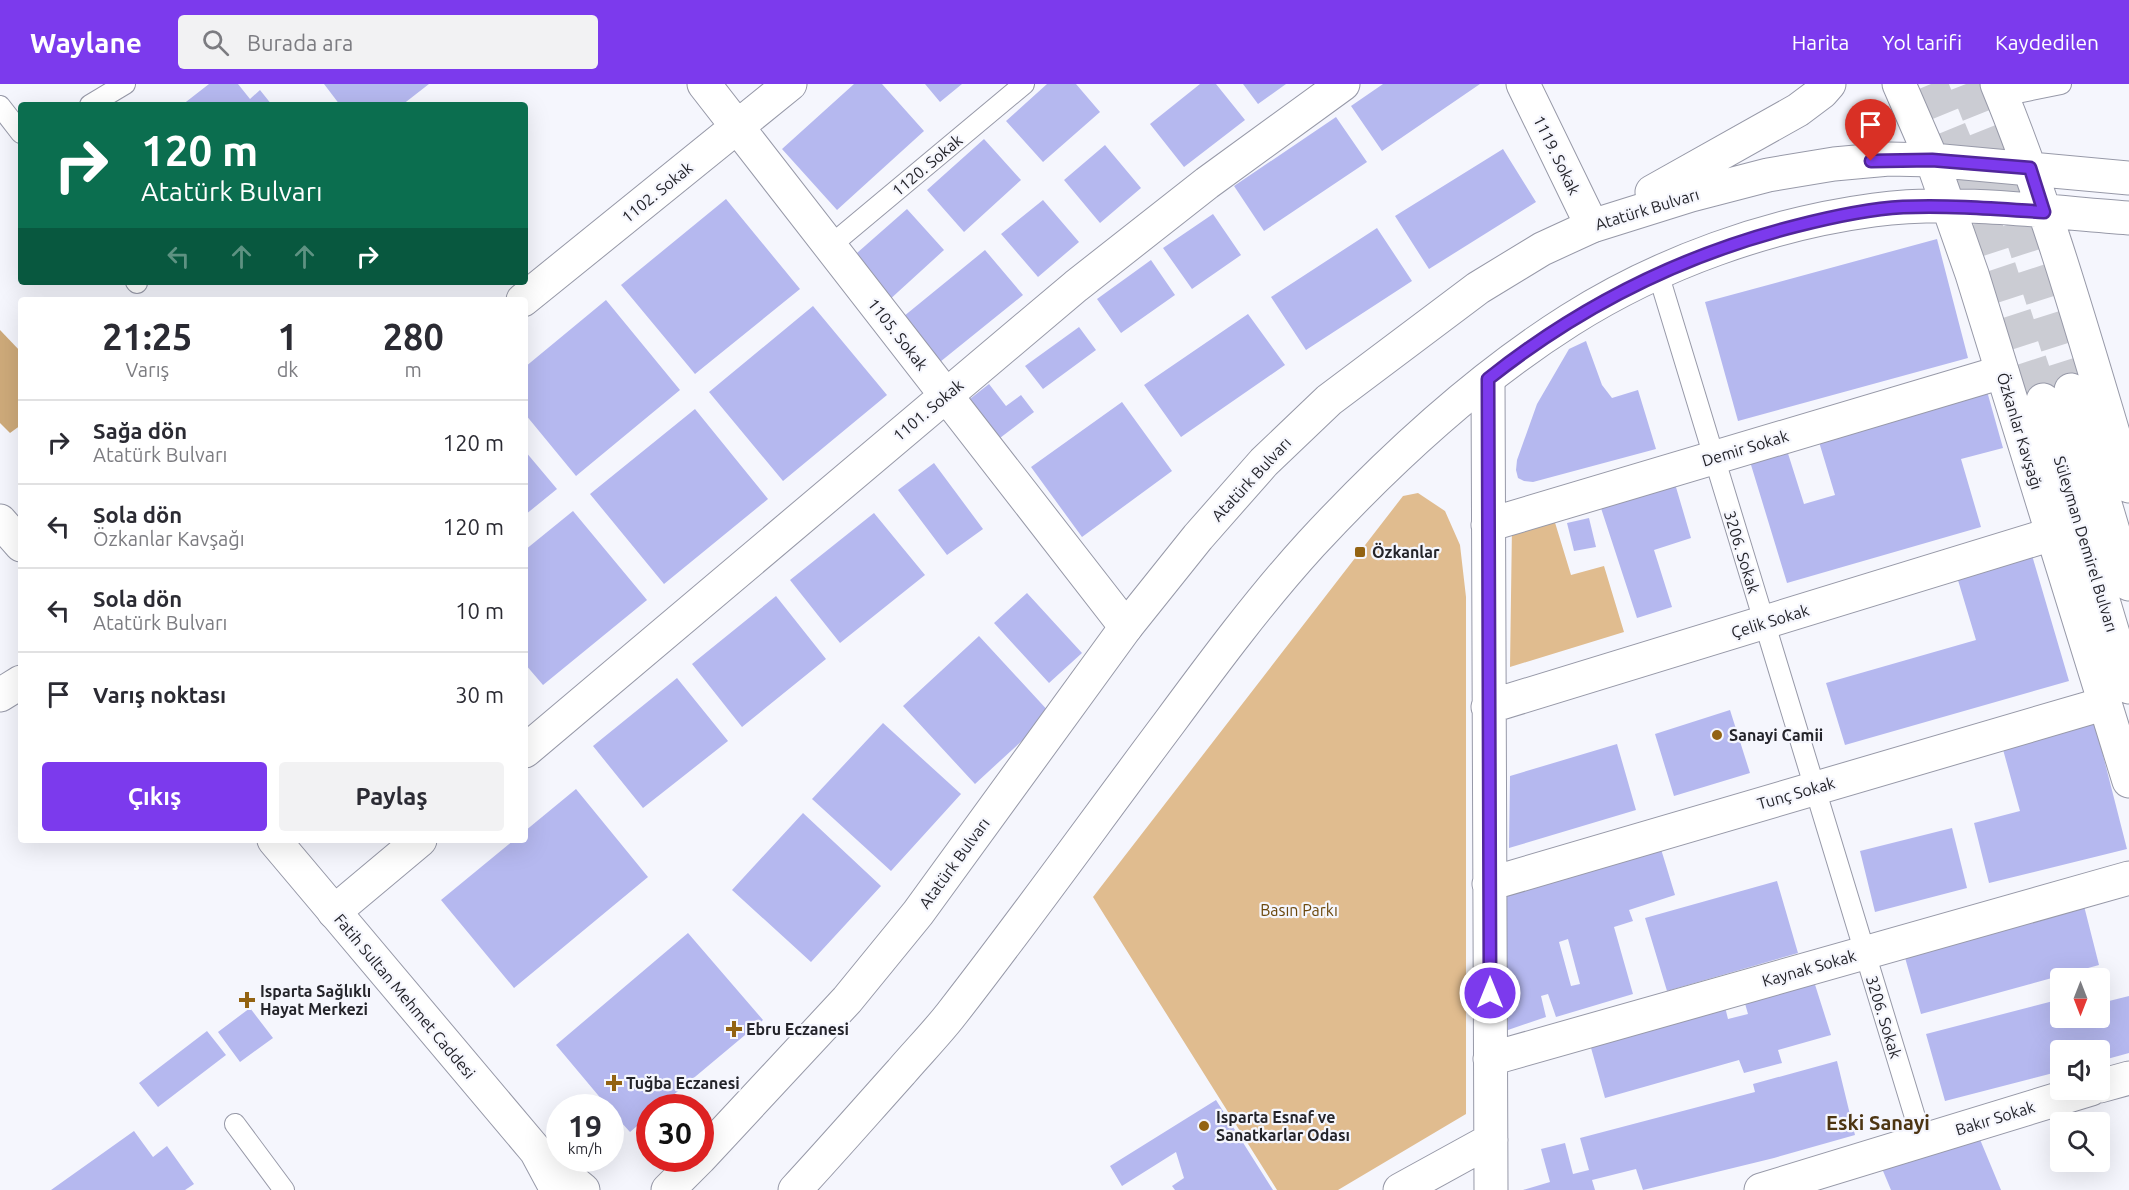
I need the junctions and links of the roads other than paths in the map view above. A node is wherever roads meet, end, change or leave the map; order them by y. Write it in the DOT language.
graph roads {
  1 [pos="124,84"];
  2 [pos="704,84"];
  3 [pos="790,84"];
  4 [pos="1024,84"];
  5 [pos="1343,84"];
  6 [pos="1523,84"];
  7 [pos="1829,84"];
  8 [pos="1899,84"];
  9 [pos="2061,84"];
  10 [pos="2000,90"];
  11 [pos="95,102"];
  12 [pos="0,106"];
  13 [pos="737,127"];
  14 [pos="18,128"];
  15 [pos="1932,160"];
  16 [pos="2030,168"];
  17 [pos="2129,178"];
  18 [pos="1949,207"];
  19 [pos="2044,212"];
  20 [pos="2129,218"];
  21 [pos="1592,226"];
  22 [pos="830,246"];
  23 [pos="1658,273"];
  24 [pos="527,297"];
  25 [pos="2002,372"];
  26 [pos="1488,379"];
  27 [pos="946,395"];
  28 [pos="1712,457"];
  29 [pos="2129,486"];
  30 [pos="0,521"];
  31 [pos="1488,525"];
  32 [pos="2052,534"];
  33 [pos="18,541"];
  34 [pos="2129,584"];
  35 [pos="1763,623"];
  36 [pos="1126,627"];
  37 [pos="18,684"];
  38 [pos="0,695"];
  39 [pos="2116,695"];
  40 [pos="1488,707"];
  41 [pos="528,748"];
  42 [pos="2129,781"];
  43 [pos="1814,788"];
  44 [pos="276,843"];
  45 [pos="416,843"];
  46 [pos="2129,878"];
  47 [pos="1489,884"];
  48 [pos="334,912"];
  49 [pos="1864,953"];
  50 [pos="1490,1059"];
  51 [pos="2129,1078"];
  52 [pos="2110,1083"];
  53 [pos="2055,1100"];
  54 [pos="235,1124"];
  55 [pos="1491,1140"];
  56 [pos="1922,1140"];
  57 [pos="714,1143"];
  58 [pos="536,1151"];
  59 [pos="686,1172"];
  60 [pos="284,1190"];
  61 [pos="557,1190"];
  62 [pos="583,1190"];
  63 [pos="668,1190"];
  64 [pos="795,1190"];
  65 [pos="1400,1190"];
  66 [pos="1491,1190"];
  67 [pos="1761,1190"];
  1 -- 11 [label="lane"];
  2 -- 13 [label="street, 1105. Sokak"];
  3 -- 13 [label="street, 1102. Sokak"];
  4 -- 22 [label="lane, 1120. Sokak"];
  5 -- 27 [label="street, 1101. Sokak"];
  6 -- 21 [label="street, 1119. Sokak"];
  7 -- 21 [label="street"];
  8 -- 15 [label="street, Özkanlar Kavşağı"];
  9 -- 10 [label="lane"];
  10 -- 16 [label="street"];
  12 -- 14 [label="lane"];
  13 -- 22 [label="street, 1105. Sokak"];
  13 -- 24 [label="street, 1102. Sokak"];
  15 -- 16 [label="street, Atatürk Bulvarı"];
  15 -- 18 [label="street, Özkanlar Kavşağı"];
  15 -- 21 [label="street, Atatürk Bulvarı"];
  16 -- 17 [label="street, Atatürk Bulvarı"];
  16 -- 19 [label="street"];
  18 -- 19 [label="street"];
  18 -- 23 [label="street"];
  18 -- 25 [label="street, Özkanlar Kavşağı"];
  19 -- 20 [label="street"];
  19 -- 29 [label="street"];
  21 -- 36 [label="street, Atatürk Bulvarı"];
  22 -- 27 [label="street, 1105. Sokak"];
  23 -- 26 [label="street"];
  23 -- 28 [label="lane, 3206. Sokak"];
  25 -- 28 [label="street, Demir Sokak"];
  25 -- 32 [label="street, Özkanlar Kavşağı"];
  26 -- 31 [label="street"];
  26 -- 64 [label="street"];
  27 -- 36 [label="street, 1105. Sokak"];
  27 -- 41 [label="street, 1101. Sokak"];
  28 -- 31 [label="street, Demir Sokak"];
  28 -- 35 [label="lane, 3206. Sokak"];
  30 -- 33 [label="street"];
  31 -- 40 [label="street"];
  32 -- 35 [label="street, Çelik Sokak"];
  32 -- 39 [label="street, Özkanlar Kavşağı"];
  34 -- 39 [label="street, Süleyman Demirel Bulvarı"];
  35 -- 40 [label="street, Çelik Sokak"];
  35 -- 43 [label="lane, 3206. Sokak"];
  36 -- 57 [label="street, Atatürk Bulvarı"];
  37 -- 38 [label="street"];
  39 -- 42 [label="street, Özkanlar Kavşağı"];
  39 -- 43 [label="street, Tunç Sokak"];
  40 -- 47 [label="street"];
  43 -- 47 [label="street, Tunç Sokak"];
  43 -- 49 [label="lane, 3206. Sokak"];
  44 -- 48 [label="street, Fatih Sultan Mehmet Caddesi"];
  45 -- 48 [label="street"];
  46 -- 49 [label="street, Kaynak Sokak"];
  47 -- 50 [label="street"];
  48 -- 58 [label="street, Fatih Sultan Mehmet Caddesi"];
  49 -- 50 [label="street, Kaynak Sokak"];
  49 -- 56 [label="lane, 3206. Sokak"];
  50 -- 55 [label="street"];
  51 -- 52 [label="street"];
  53 -- 56 [label="street, Bakır Sokak"];
  54 -- 60 [label="lane"];
  55 -- 65 [label="street"];
  55 -- 66 [label="street"];
  56 -- 67 [label="street, Bakır Sokak"];
  58 -- 61 [label="street"];
  58 -- 62 [label="street"];
  59 -- 63 [label="street, Atatürk Bulvarı"];
}
